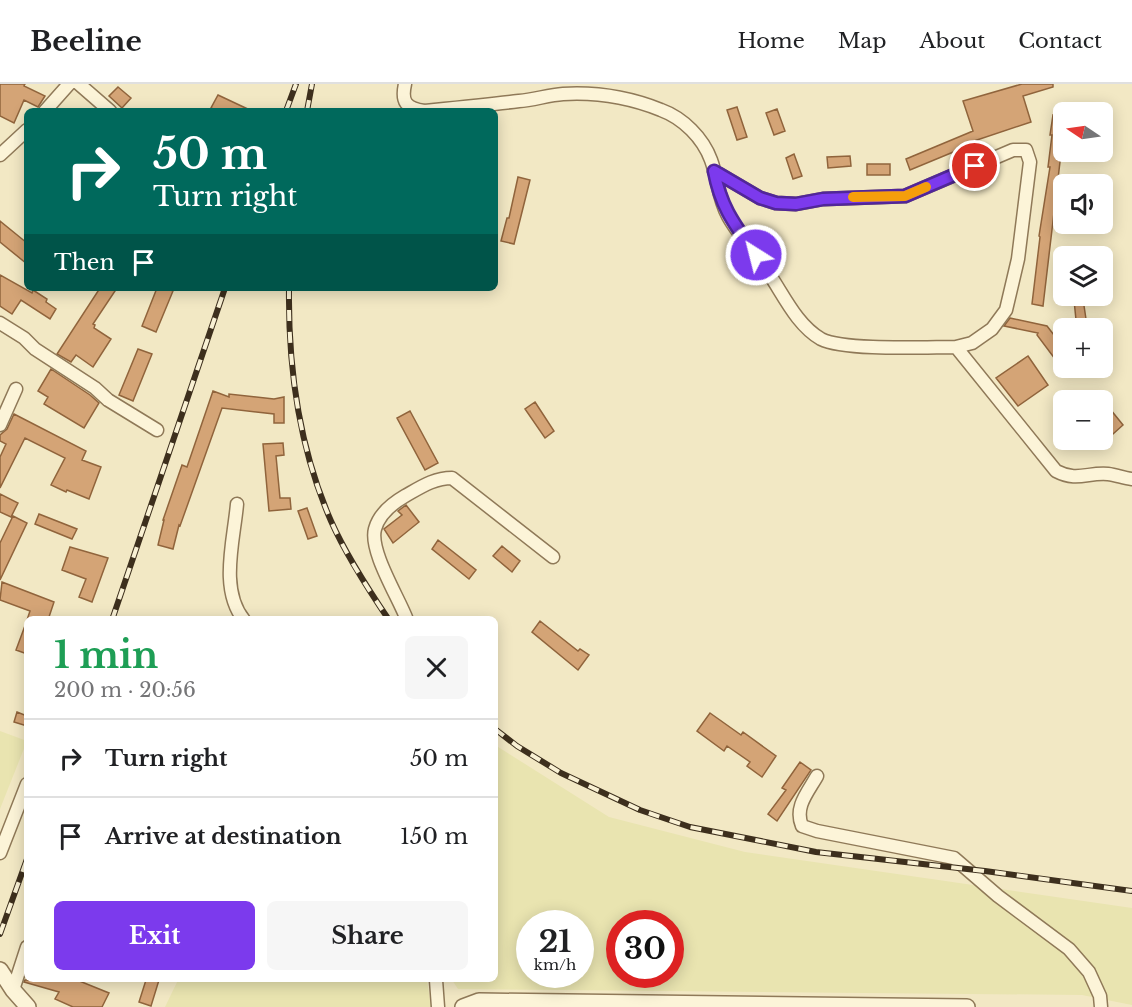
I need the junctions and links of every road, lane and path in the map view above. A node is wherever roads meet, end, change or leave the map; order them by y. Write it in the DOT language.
graph roads {
  1 [pos="69,84"];
  2 [pos="78,84"];
  3 [pos="405,84"];
  4 [pos="48,108"];
  5 [pos="106,108"];
  6 [pos="411,108"];
  7 [pos="452,108"];
  8 [pos="24,133"];
  9 [pos="0,155"];
  10 [pos="714,171"];
  11 [pos="0,323"];
  12 [pos="956,347"];
  13 [pos="16,389"];
  14 [pos="0,425"];
  15 [pos="157,430"];
  16 [pos="1132,480"];
  17 [pos="237,504"];
  18 [pos="553,557"];
  19 [pos="242,616"];
  20 [pos="405,616"];
  21 [pos="817,776"];
  22 [pos="24,792"];
  23 [pos="0,853"];
  24 [pos="24,956"];
  25 [pos="0,970"];
  26 [pos="436,982"];
  27 [pos="13,990"];
  28 [pos="28,1007"];
  29 [pos="438,1007"];
  30 [pos="463,1007"];
  31 [pos="919,1007"];
  32 [pos="968,1007"];
  33 [pos="1101,1007"];
  1 -- 4 [label="street"];
  2 -- 5 [label="street"];
  3 -- 6 [label="street"];
  7 -- 10 [label="street"];
  8 -- 9 [label="street"];
  10 -- 12 [label="street"];
  10 -- 12 [label="street"];
  11 -- 15 [label="street"];
  12 -- 16 [label="street"];
  13 -- 14 [label="street"];
  17 -- 19 [label="street"];
  18 -- 20 [label="street"];
  21 -- 33 [label="street"];
  22 -- 23 [label="street"];
  24 -- 27 [label="street"];
  25 -- 27 [label="street"];
  26 -- 29 [label="street"];
  27 -- 28 [label="street"];
  30 -- 31 [label="street"];
  31 -- 32 [label="street"];
}
